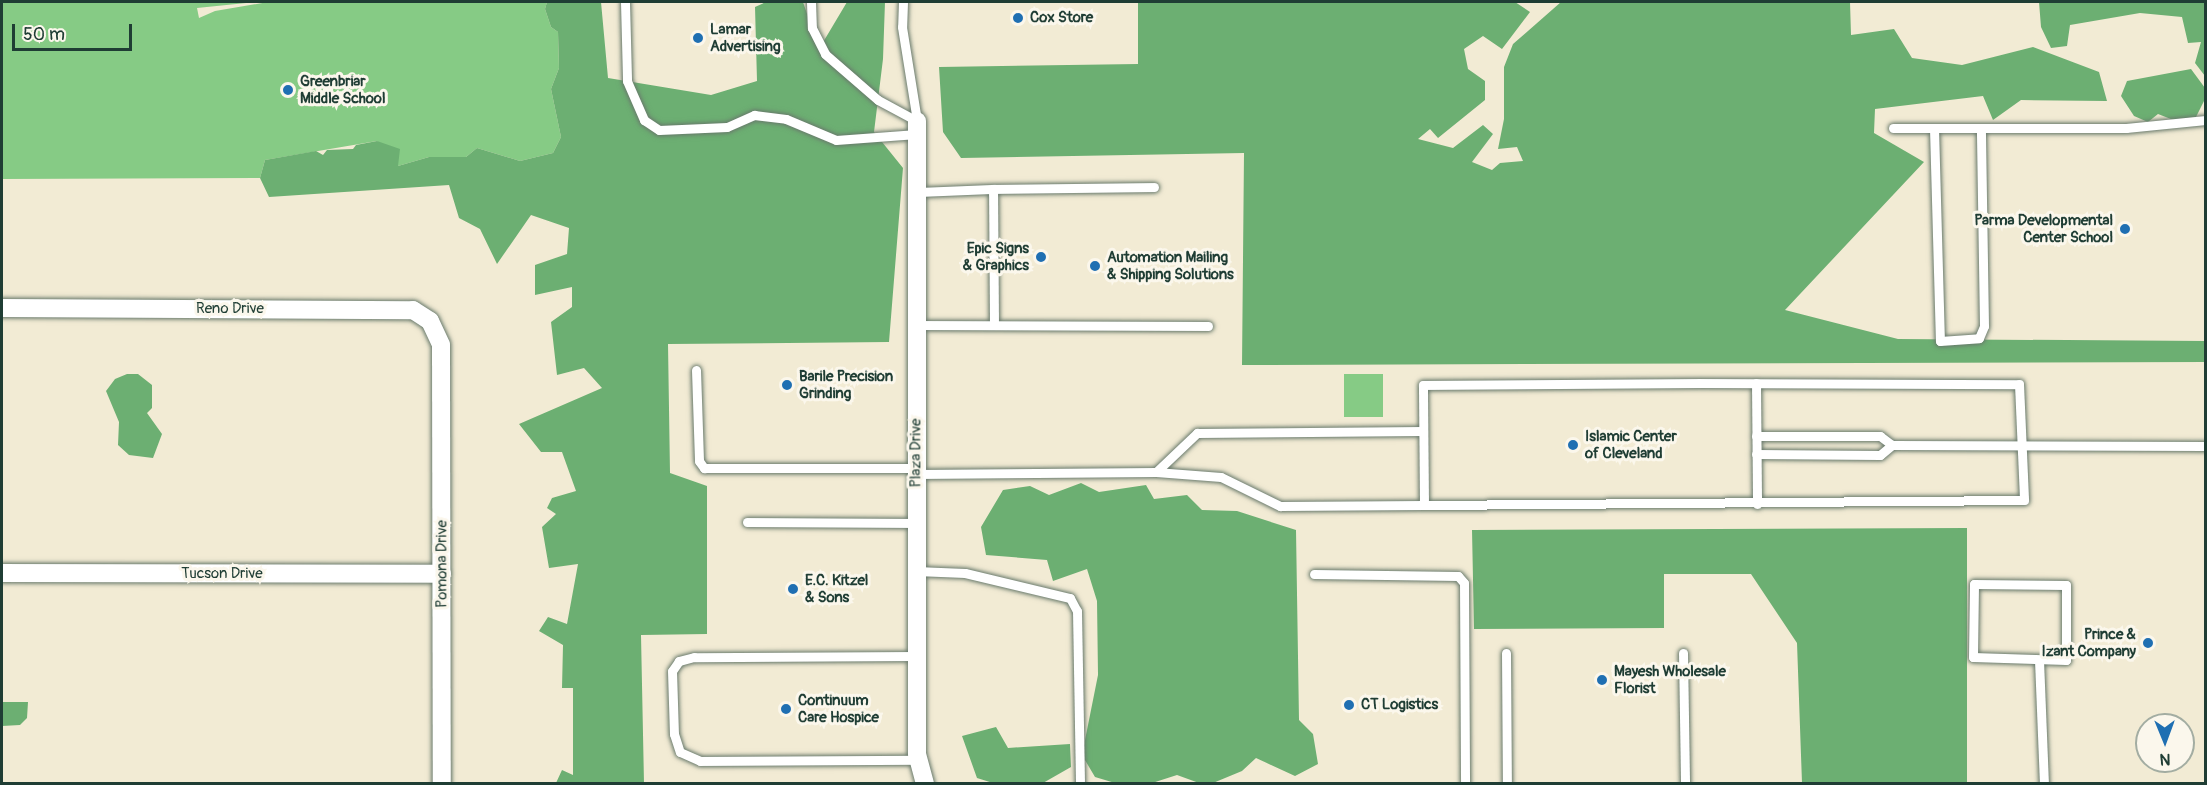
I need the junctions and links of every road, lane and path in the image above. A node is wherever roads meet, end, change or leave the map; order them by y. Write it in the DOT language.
graph roads {
  1 [pos="626,2"];
  2 [pos="811,2"];
  3 [pos="903,2"];
  4 [pos="2205,120"];
  5 [pos="917,128"];
  6 [pos="1893,128"];
  7 [pos="1934,128"];
  8 [pos="1981,128"];
  9 [pos="1154,187"];
  10 [pos="993,189"];
  11 [pos="917,192"];
  12 [pos="2,308"];
  13 [pos="916,325"];
  14 [pos="994,325"];
  15 [pos="1208,326"];
  16 [pos="441,345"];
  17 [pos="696,370"];
  18 [pos="1756,383"];
  19 [pos="1423,431"];
  20 [pos="1756,436"];
  21 [pos="1892,445"];
  22 [pos="2022,446"];
  23 [pos="2205,446"];
  24 [pos="1756,454"];
  25 [pos="916,471"];
  26 [pos="1156,472"];
  27 [pos="1757,504"];
  28 [pos="1424,505"];
  29 [pos="747,522"];
  30 [pos="916,523"];
  31 [pos="916,571"];
  32 [pos="2,573"];
  33 [pos="442,574"];
  34 [pos="1314,574"];
  35 [pos="1683,652"];
  36 [pos="1506,653"];
  37 [pos="916,656"];
  38 [pos="2038,660"];
  39 [pos="918,760"];
  40 [pos="442,783"];
  41 [pos="925,783"];
  42 [pos="1080,783"];
  43 [pos="1465,783"];
  44 [pos="1507,783"];
  45 [pos="1685,783"];
  46 [pos="2044,783"];
  1 -- 5 [label="lane"];
  2 -- 5 [label="lane"];
  3 -- 5 [label="lane"];
  4 -- 8 [label="lane"];
  5 -- 11 [label="street, Plaza Drive"];
  6 -- 7 [label="lane"];
  7 -- 8 [label="lane"];
  7 -- 8 [label="lane"];
  9 -- 10 [label="lane"];
  10 -- 11 [label="lane"];
  10 -- 14 [label="lane"];
  11 -- 13 [label="street, Plaza Drive"];
  12 -- 16 [label="street, Reno Drive"];
  13 -- 14 [label="lane"];
  13 -- 25 [label="street, Plaza Drive"];
  14 -- 15 [label="lane"];
  16 -- 33 [label="street, Pomona Drive"];
  17 -- 25 [label="lane"];
  18 -- 19 [label="lane"];
  18 -- 20 [label="lane"];
  18 -- 22 [label="lane"];
  19 -- 26 [label="lane"];
  19 -- 28 [label="lane"];
  20 -- 21 [label="lane"];
  20 -- 24 [label="lane"];
  21 -- 22 [label="lane"];
  21 -- 24 [label="lane"];
  22 -- 23 [label="lane"];
  22 -- 27 [label="lane"];
  24 -- 27 [label="lane"];
  25 -- 26 [label="lane"];
  25 -- 30 [label="street, Plaza Drive"];
  26 -- 28 [label="lane"];
  27 -- 28 [label="lane"];
  29 -- 30 [label="lane"];
  30 -- 31 [label="street, Plaza Drive"];
  31 -- 37 [label="street, Plaza Drive"];
  31 -- 42 [label="lane"];
  32 -- 33 [label="street, Tucson Drive"];
  33 -- 40 [label="street, Pomona Drive"];
  34 -- 43 [label="lane"];
  35 -- 45 [label="lane"];
  36 -- 44 [label="lane"];
  37 -- 39 [label="street, Plaza Drive"];
  37 -- 39 [label="lane"];
  38 -- 38 [label="lane"];
  38 -- 46 [label="lane"];
  39 -- 41 [label="street, Plaza Drive"];
}
